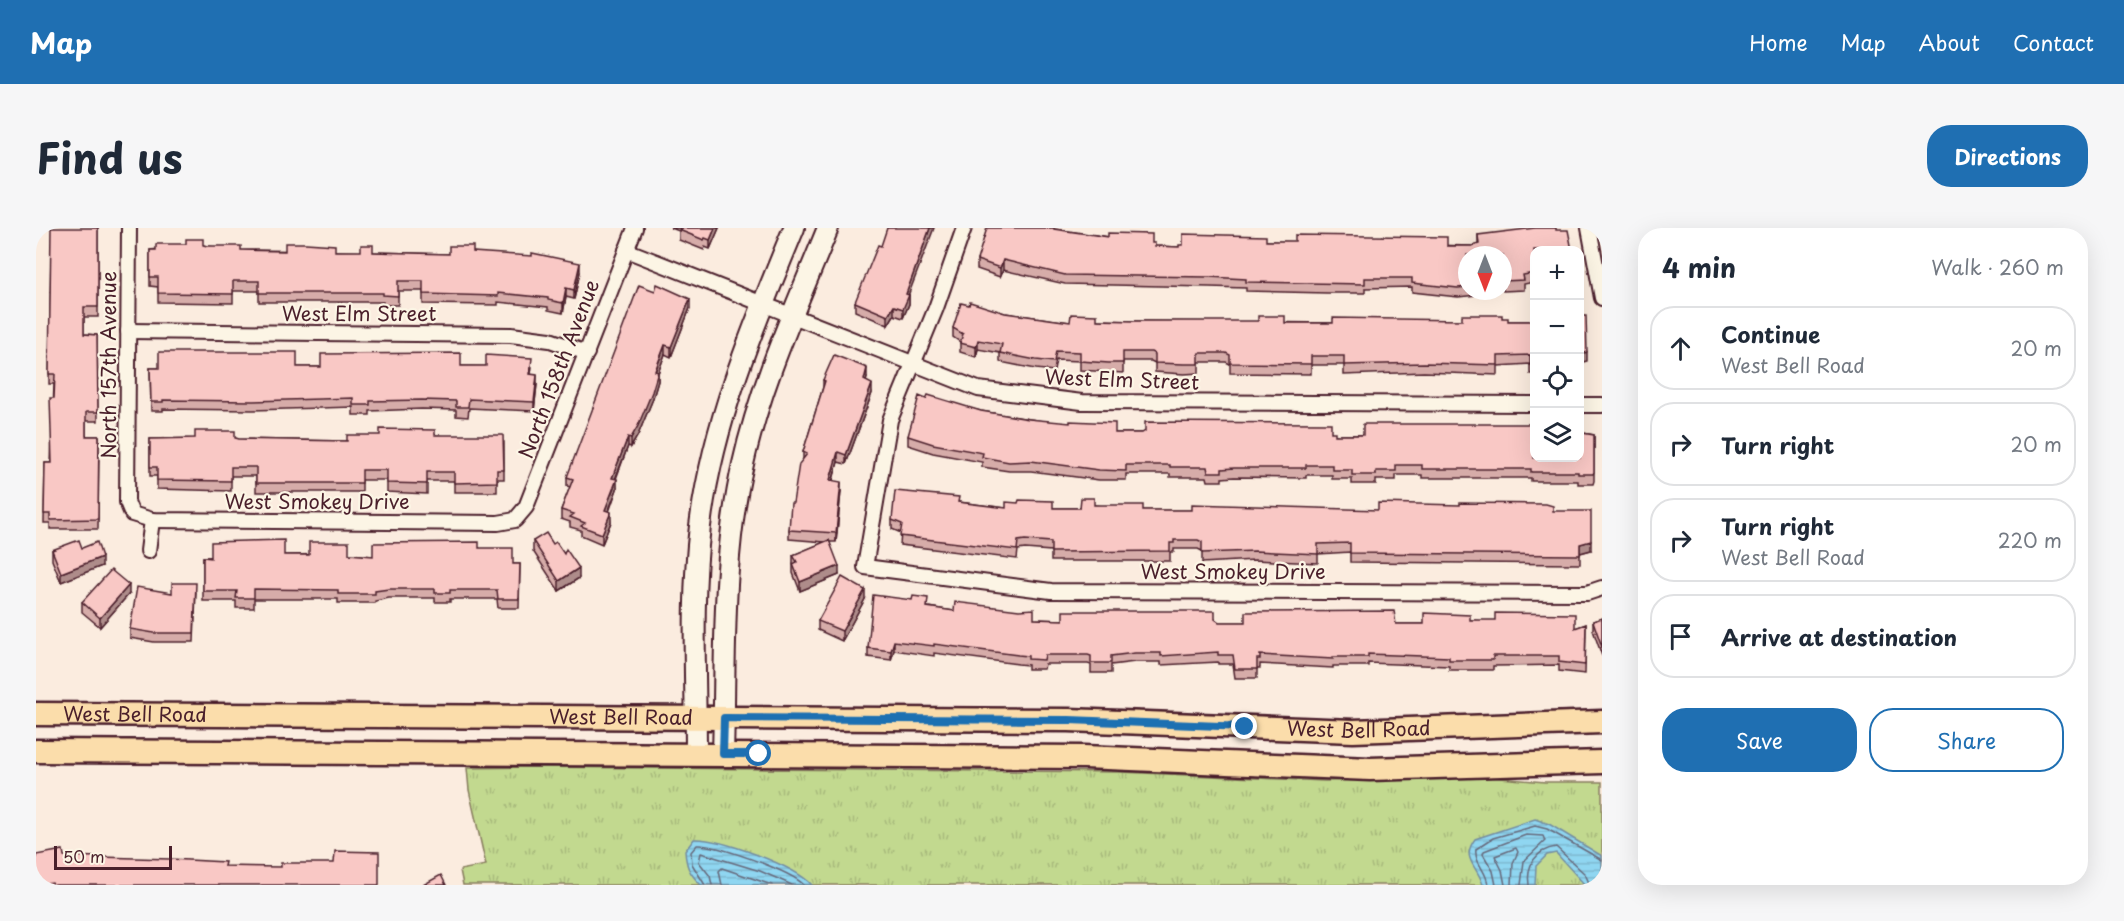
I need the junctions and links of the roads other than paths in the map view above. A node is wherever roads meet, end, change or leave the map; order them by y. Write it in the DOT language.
graph roads {
  1 [pos="129,228"];
  2 [pos="635,228"];
  3 [pos="794,228"];
  4 [pos="828,228"];
  5 [pos="964,228"];
  6 [pos="1590,228"];
  7 [pos="626,250"];
  8 [pos="1602,298"];
  9 [pos="763,304"];
  10 [pos="793,317"];
  11 [pos="128,332"];
  12 [pos="586,353"];
  13 [pos="913,365"];
  14 [pos="1530,405"];
  15 [pos="1584,405"];
  16 [pos="1602,405"];
  17 [pos="152,520"];
  18 [pos="515,520"];
  19 [pos="148,550"];
  20 [pos="1602,588"];
  21 [pos="36,714"];
  22 [pos="696,718"];
  23 [pos="724,718"];
  24 [pos="1602,722"];
  25 [pos="36,751"];
  26 [pos="696,754"];
  27 [pos="723,754"];
  28 [pos="1602,762"];
  1 -- 11 [label="street, North 157th Avenue"];
  2 -- 7 [label="street, North 158th Avenue"];
  3 -- 9 [label="street"];
  4 -- 10 [label="street"];
  5 -- 13 [label="street"];
  6 -- 8 [label="street"];
  7 -- 9 [label="street, West Elm Street"];
  7 -- 12 [label="street, North 158th Avenue"];
  9 -- 10 [label="street, West Elm Street"];
  9 -- 22 [label="street"];
  10 -- 13 [label="street, West Elm Street"];
  10 -- 23 [label="street"];
  11 -- 12 [label="street, West Elm Street"];
  11 -- 17 [label="street, North 157th Avenue"];
  12 -- 18 [label="street, North 158th Avenue"];
  13 -- 14 [label="street, West Elm Street"];
  13 -- 20 [label="street, West Smokey Drive"];
  15 -- 16 [label="street"];
  17 -- 18 [label="street, West Smokey Drive"];
  17 -- 19 [label="street"];
  21 -- 22 [label="main road, West Bell Road"];
  22 -- 23 [label="main road, West Bell Road"];
  22 -- 26 [label="street"];
  23 -- 24 [label="main road, West Bell Road"];
  23 -- 27 [label="street"];
  25 -- 26 [label="main road, West Bell Road"];
  26 -- 27 [label="main road, West Bell Road"];
  27 -- 28 [label="main road, West Bell Road"];
}
